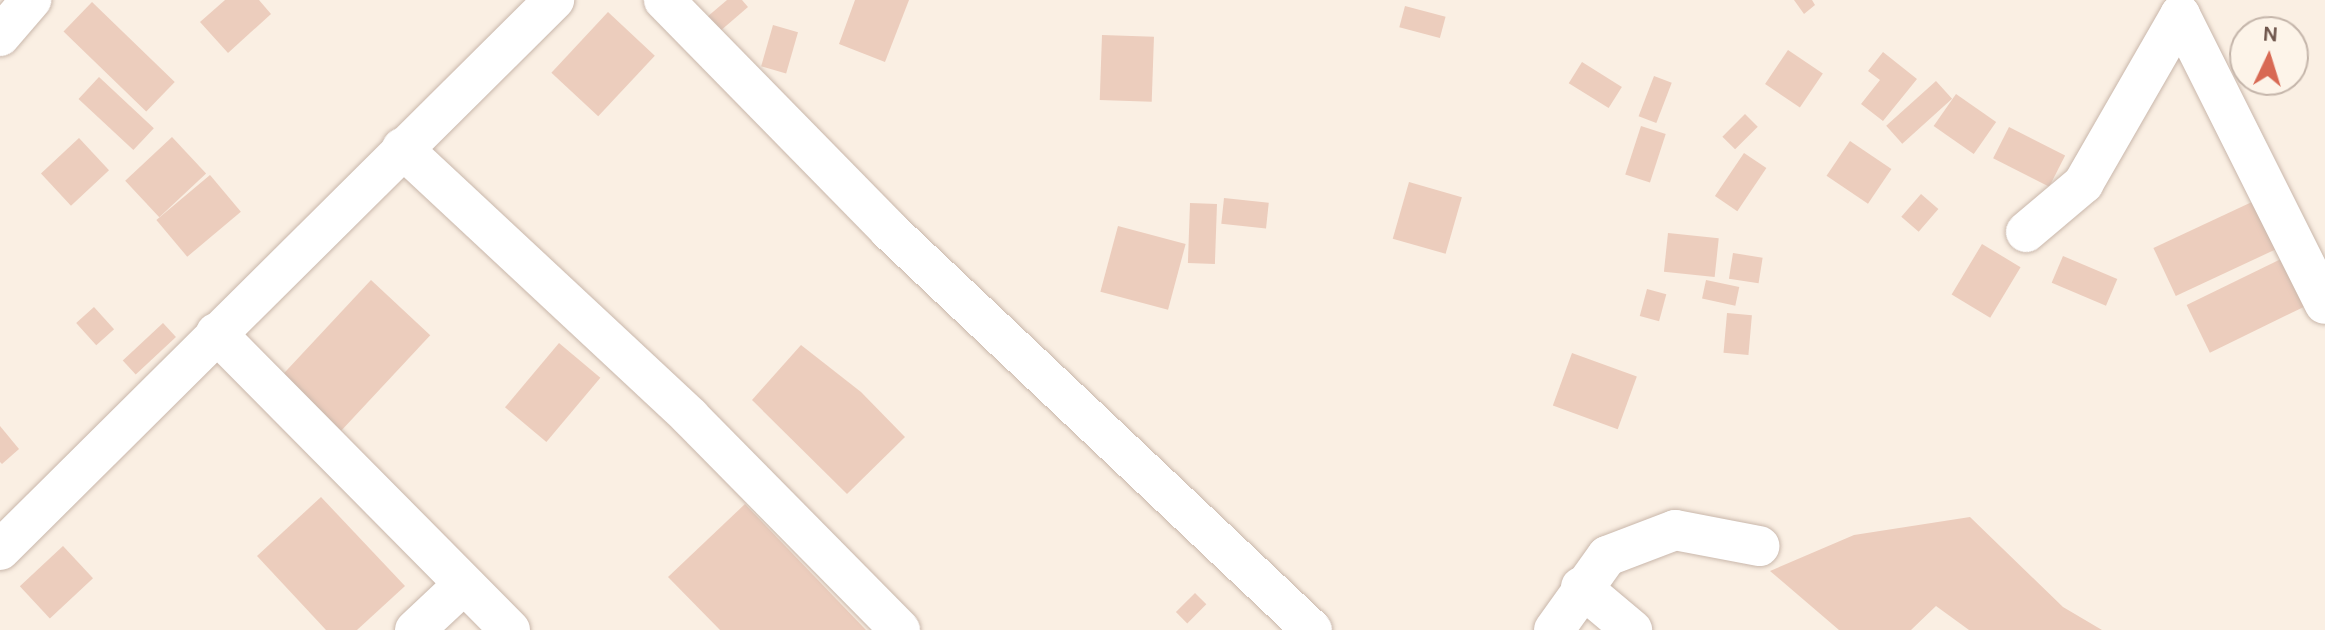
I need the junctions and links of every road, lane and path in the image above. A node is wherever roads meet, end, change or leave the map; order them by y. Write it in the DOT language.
graph roads {
  1 [pos="31,0"];
  2 [pos="554,0"];
  3 [pos="664,0"];
  4 [pos="2182,7"];
  5 [pos="0,36"];
  6 [pos="402,148"];
  7 [pos="2026,232"];
  8 [pos="2325,304"];
  9 [pos="216,333"];
  10 [pos="1759,546"];
  11 [pos="0,550"];
  12 [pos="463,585"];
  13 [pos="1581,587"];
  14 [pos="415,630"];
  15 [pos="510,630"];
  16 [pos="900,630"];
  17 [pos="1312,630"];
  18 [pos="1554,630"];
  19 [pos="1632,630"];
  1 -- 5 [label="street"];
  2 -- 6 [label="street"];
  3 -- 17 [label="street"];
  4 -- 7 [label="street"];
  4 -- 8 [label="street"];
  6 -- 9 [label="street"];
  6 -- 16 [label="street"];
  9 -- 11 [label="street"];
  9 -- 12 [label="street"];
  10 -- 13 [label="street"];
  12 -- 14 [label="street"];
  12 -- 15 [label="street"];
  13 -- 18 [label="street"];
  13 -- 19 [label="street"];
}
